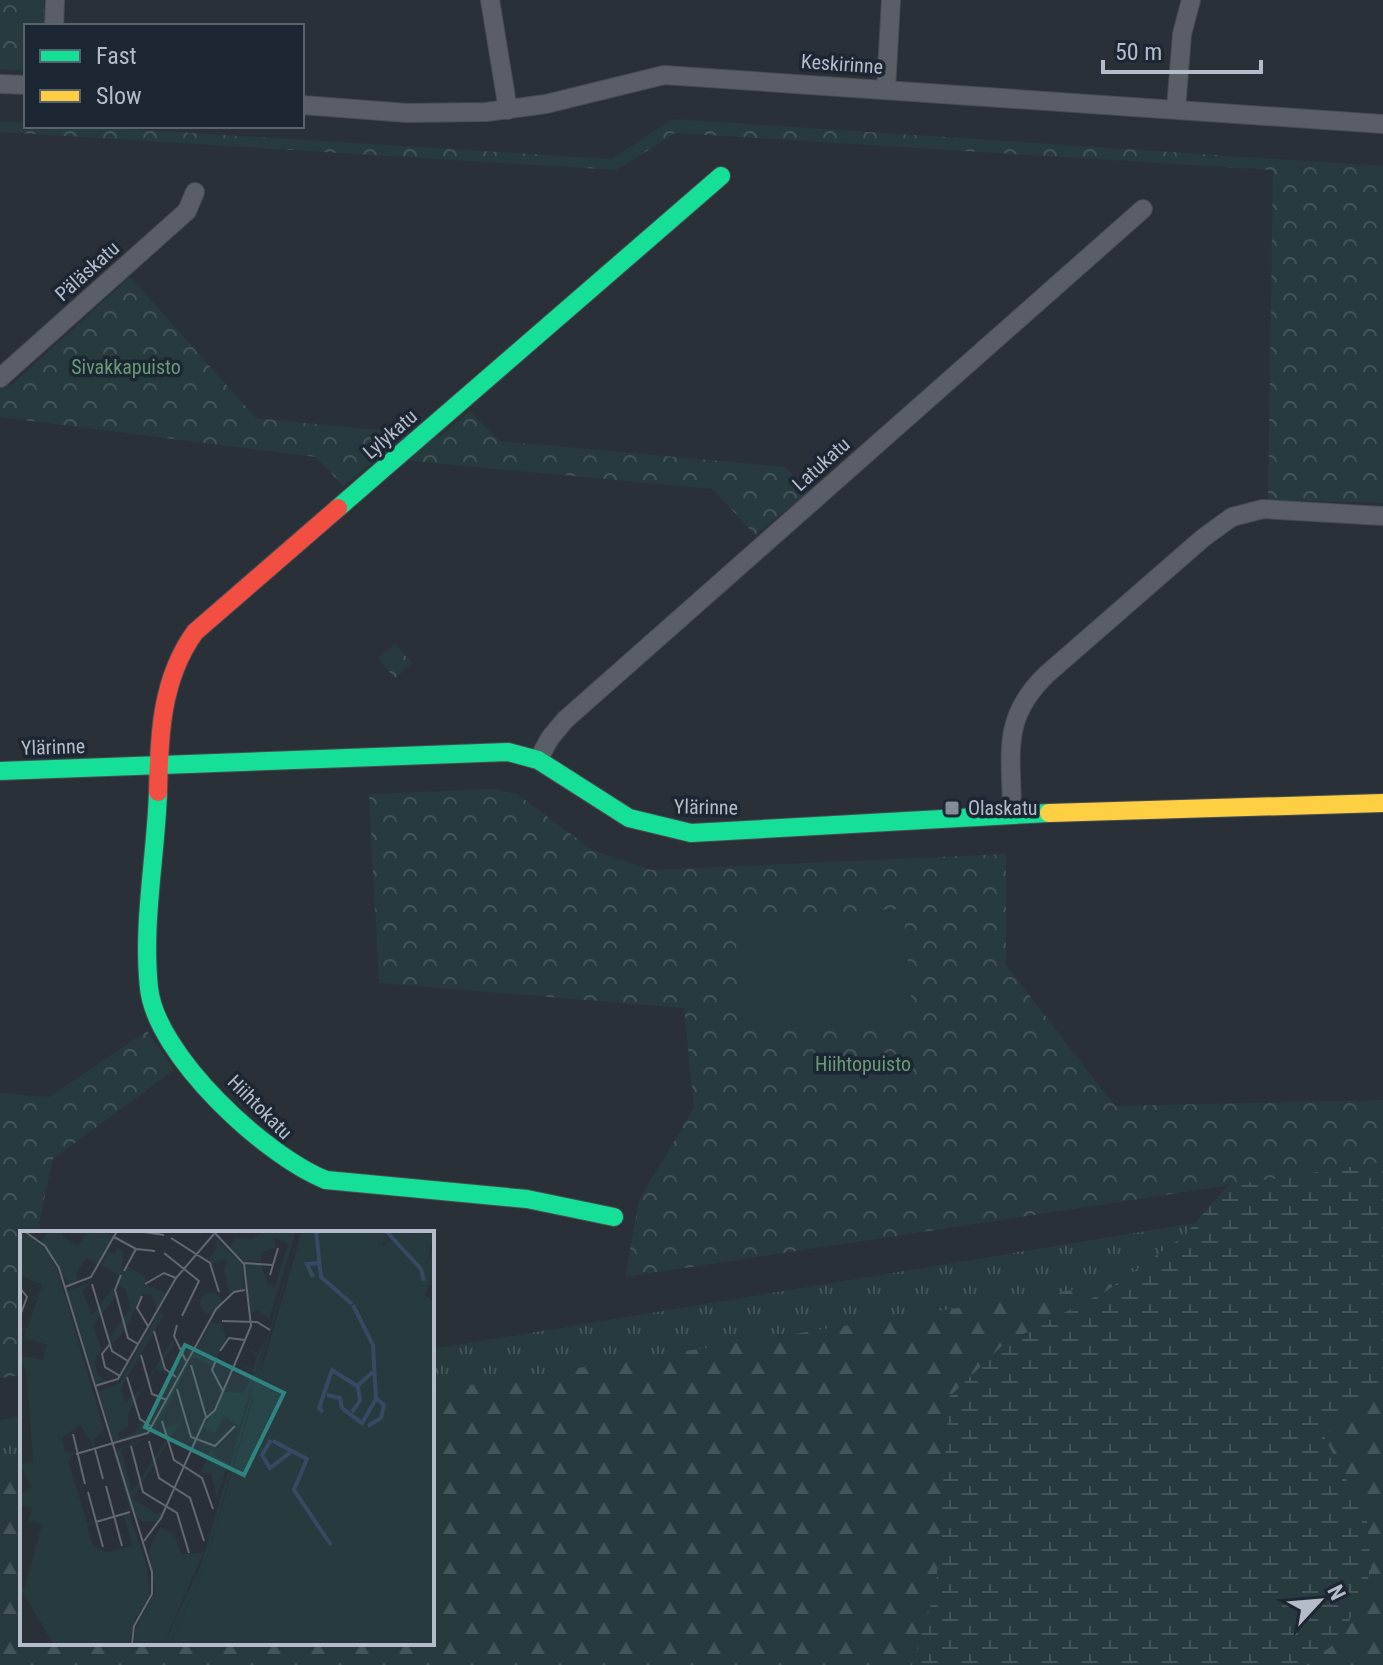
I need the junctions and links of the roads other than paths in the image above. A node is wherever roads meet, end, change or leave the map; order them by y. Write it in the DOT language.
graph roads {
  1 [pos="55,0"];
  2 [pos="490,0"];
  3 [pos="891,0"];
  4 [pos="1191,0"];
  5 [pos="54,24"];
  6 [pos="0,84"];
  7 [pos="24,85"];
  8 [pos="886,89"];
  9 [pos="304,105"];
  10 [pos="1176,109"];
  11 [pos="508,110"];
  12 [pos="1383,124"];
  13 [pos="721,176"];
  14 [pos="195,192"];
  15 [pos="1143,209"];
  16 [pos="0,378"];
  17 [pos="1383,516"];
  18 [pos="538,760"];
  19 [pos="161,765"];
  20 [pos="0,771"];
  21 [pos="1383,803"];
  22 [pos="1012,814"];
  23 [pos="614,1217"];
  1 -- 5 [label="street"];
  2 -- 11 [label="street"];
  3 -- 8 [label="street"];
  4 -- 10 [label="street"];
  6 -- 7 [label="street"];
  8 -- 10 [label="street, Keskirinne"];
  8 -- 11 [label="street, Keskirinne"];
  9 -- 11 [label="street, Keskirinne"];
  10 -- 12 [label="street, Keskirinne"];
  13 -- 19 [label="street, Lylykatu"];
  14 -- 16 [label="street, Päläskatu"];
  15 -- 18 [label="street, Latukatu"];
  17 -- 22 [label="street"];
  18 -- 19 [label="street, Ylärinne"];
  18 -- 22 [label="street, Ylärinne"];
  19 -- 20 [label="street, Ylärinne"];
  19 -- 23 [label="street, Hiihtokatu"];
  21 -- 22 [label="street, Ylärinne"];
}
